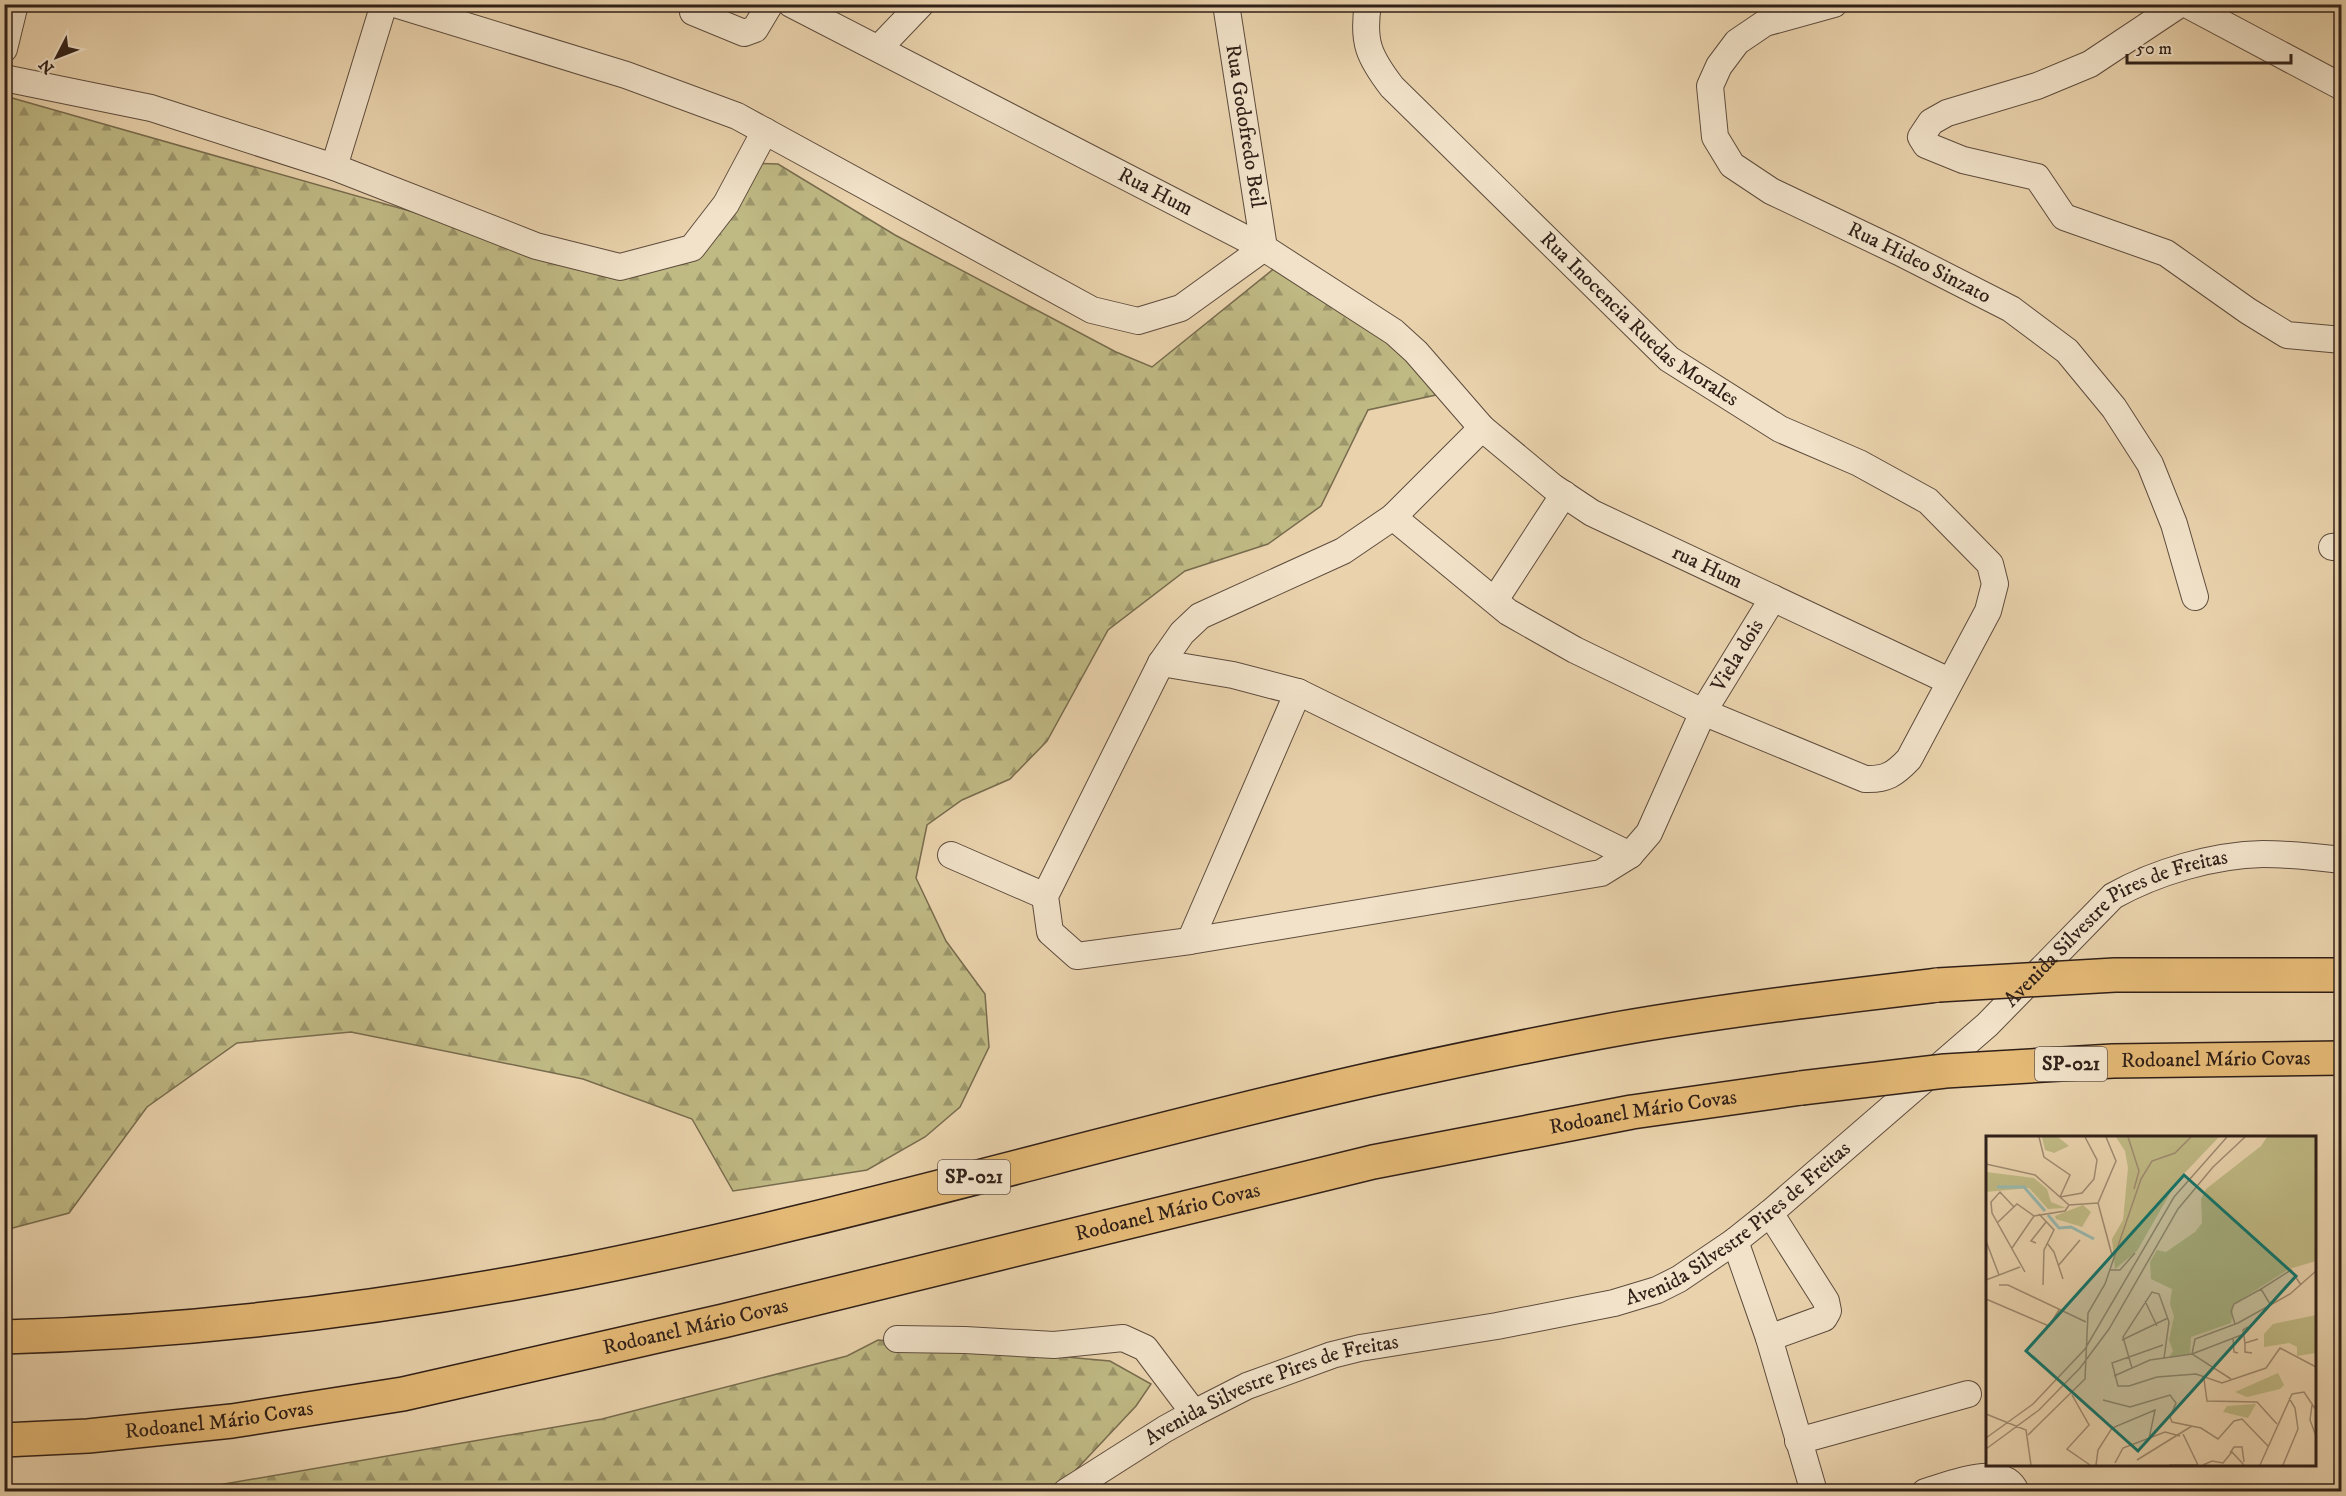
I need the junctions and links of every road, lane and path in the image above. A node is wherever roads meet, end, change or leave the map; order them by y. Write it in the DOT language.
graph roads {
  1 [pos="15,4"];
  2 [pos="384,4"];
  3 [pos="395,4"];
  4 [pos="770,4"];
  5 [pos="791,4"];
  6 [pos="921,4"];
  7 [pos="1226,4"];
  8 [pos="1368,4"];
  9 [pos="1834,4"];
  10 [pos="2180,4"];
  11 [pos="2186,4"];
  12 [pos="693,12"];
  13 [pos="879,48"];
  14 [pos="4,49"];
  15 [pos="4,78"];
  16 [pos="2342,87"];
  17 [pos="765,131"];
  18 [pos="334,167"];
  19 [pos="1264,248"];
  20 [pos="2342,340"];
  21 [pos="1482,428"];
  22 [pos="1564,494"];
  23 [pos="1393,517"];
  24 [pos="2194,597"];
  25 [pos="1773,598"];
  26 [pos="1495,600"];
  27 [pos="1161,663"];
  28 [pos="1949,681"];
  29 [pos="1298,692"];
  30 [pos="1703,712"];
  31 [pos="951,855"];
  32 [pos="1630,855"];
  33 [pos="2342,860"];
  34 [pos="1045,896"];
  35 [pos="1190,941"];
  36 [pos="2342,975"];
  37 [pos="2342,1058"];
  38 [pos="1770,1213"];
  39 [pos="1735,1241"];
  40 [pos="4,1337"];
  41 [pos="1769,1338"];
  42 [pos="897,1339"];
  43 [pos="1968,1394"];
  44 [pos="1194,1413"];
  45 [pos="4,1440"];
  46 [pos="1798,1441"];
  47 [pos="1066,1491"];
  48 [pos="1814,1491"];
  49 [pos="1925,1491"];
  50 [pos="2016,1491"];
  1 -- 14 [label="street"];
  2 -- 18 [label="street"];
  3 -- 17 [label="street"];
  4 -- 12 [label="street"];
  5 -- 13 [label="street, Rua Hum"];
  6 -- 13 [label="street"];
  7 -- 19 [label="street, Rua Godofredo Beil"];
  8 -- 28 [label="street, Rua Inocencia Ruedas Morales"];
  9 -- 24 [label="street, Rua Hideo Sinzato"];
  10 -- 20 [label="street"];
  11 -- 16 [label="street"];
  13 -- 19 [label="street, Rua Hum"];
  15 -- 18 [label="street"];
  17 -- 18 [label="street"];
  17 -- 19 [label="street"];
  19 -- 21 [label="street, Rua Hum"];
  21 -- 22 [label="street, rua Hum"];
  21 -- 23 [label="street"];
  22 -- 25 [label="street, rua Hum"];
  22 -- 26 [label="street"];
  23 -- 26 [label="street"];
  23 -- 27 [label="street"];
  25 -- 28 [label="street, rua Hum"];
  25 -- 30 [label="street, Viela dois"];
  26 -- 30 [label="street"];
  27 -- 29 [label="street"];
  27 -- 34 [label="street"];
  28 -- 30 [label="street"];
  29 -- 32 [label="street"];
  29 -- 35 [label="street"];
  30 -- 32 [label="street, Viela dois"];
  31 -- 34 [label="street"];
  32 -- 35 [label="street, Viela dois"];
  33 -- 38 [label="street, Avenida Silvestre Pires de Freitas"];
  34 -- 35 [label="street, Viela dois"];
  36 -- 40 [label="highway, SP-021, bridge"];
  37 -- 45 [label="highway, Rodoanel Mário Covas / SP-021, bridge"];
  38 -- 39 [label="street, Avenida Silvestre Pires de Freitas"];
  38 -- 41 [label="street"];
  39 -- 41 [label="street"];
  39 -- 44 [label="street, Avenida Silvestre Pires de Freitas"];
  41 -- 46 [label="street"];
  42 -- 44 [label="street"];
  43 -- 46 [label="street"];
  44 -- 47 [label="street, Avenida Silvestre Pires de Freitas"];
  46 -- 48 [label="street"];
  49 -- 50 [label="street"];
}
